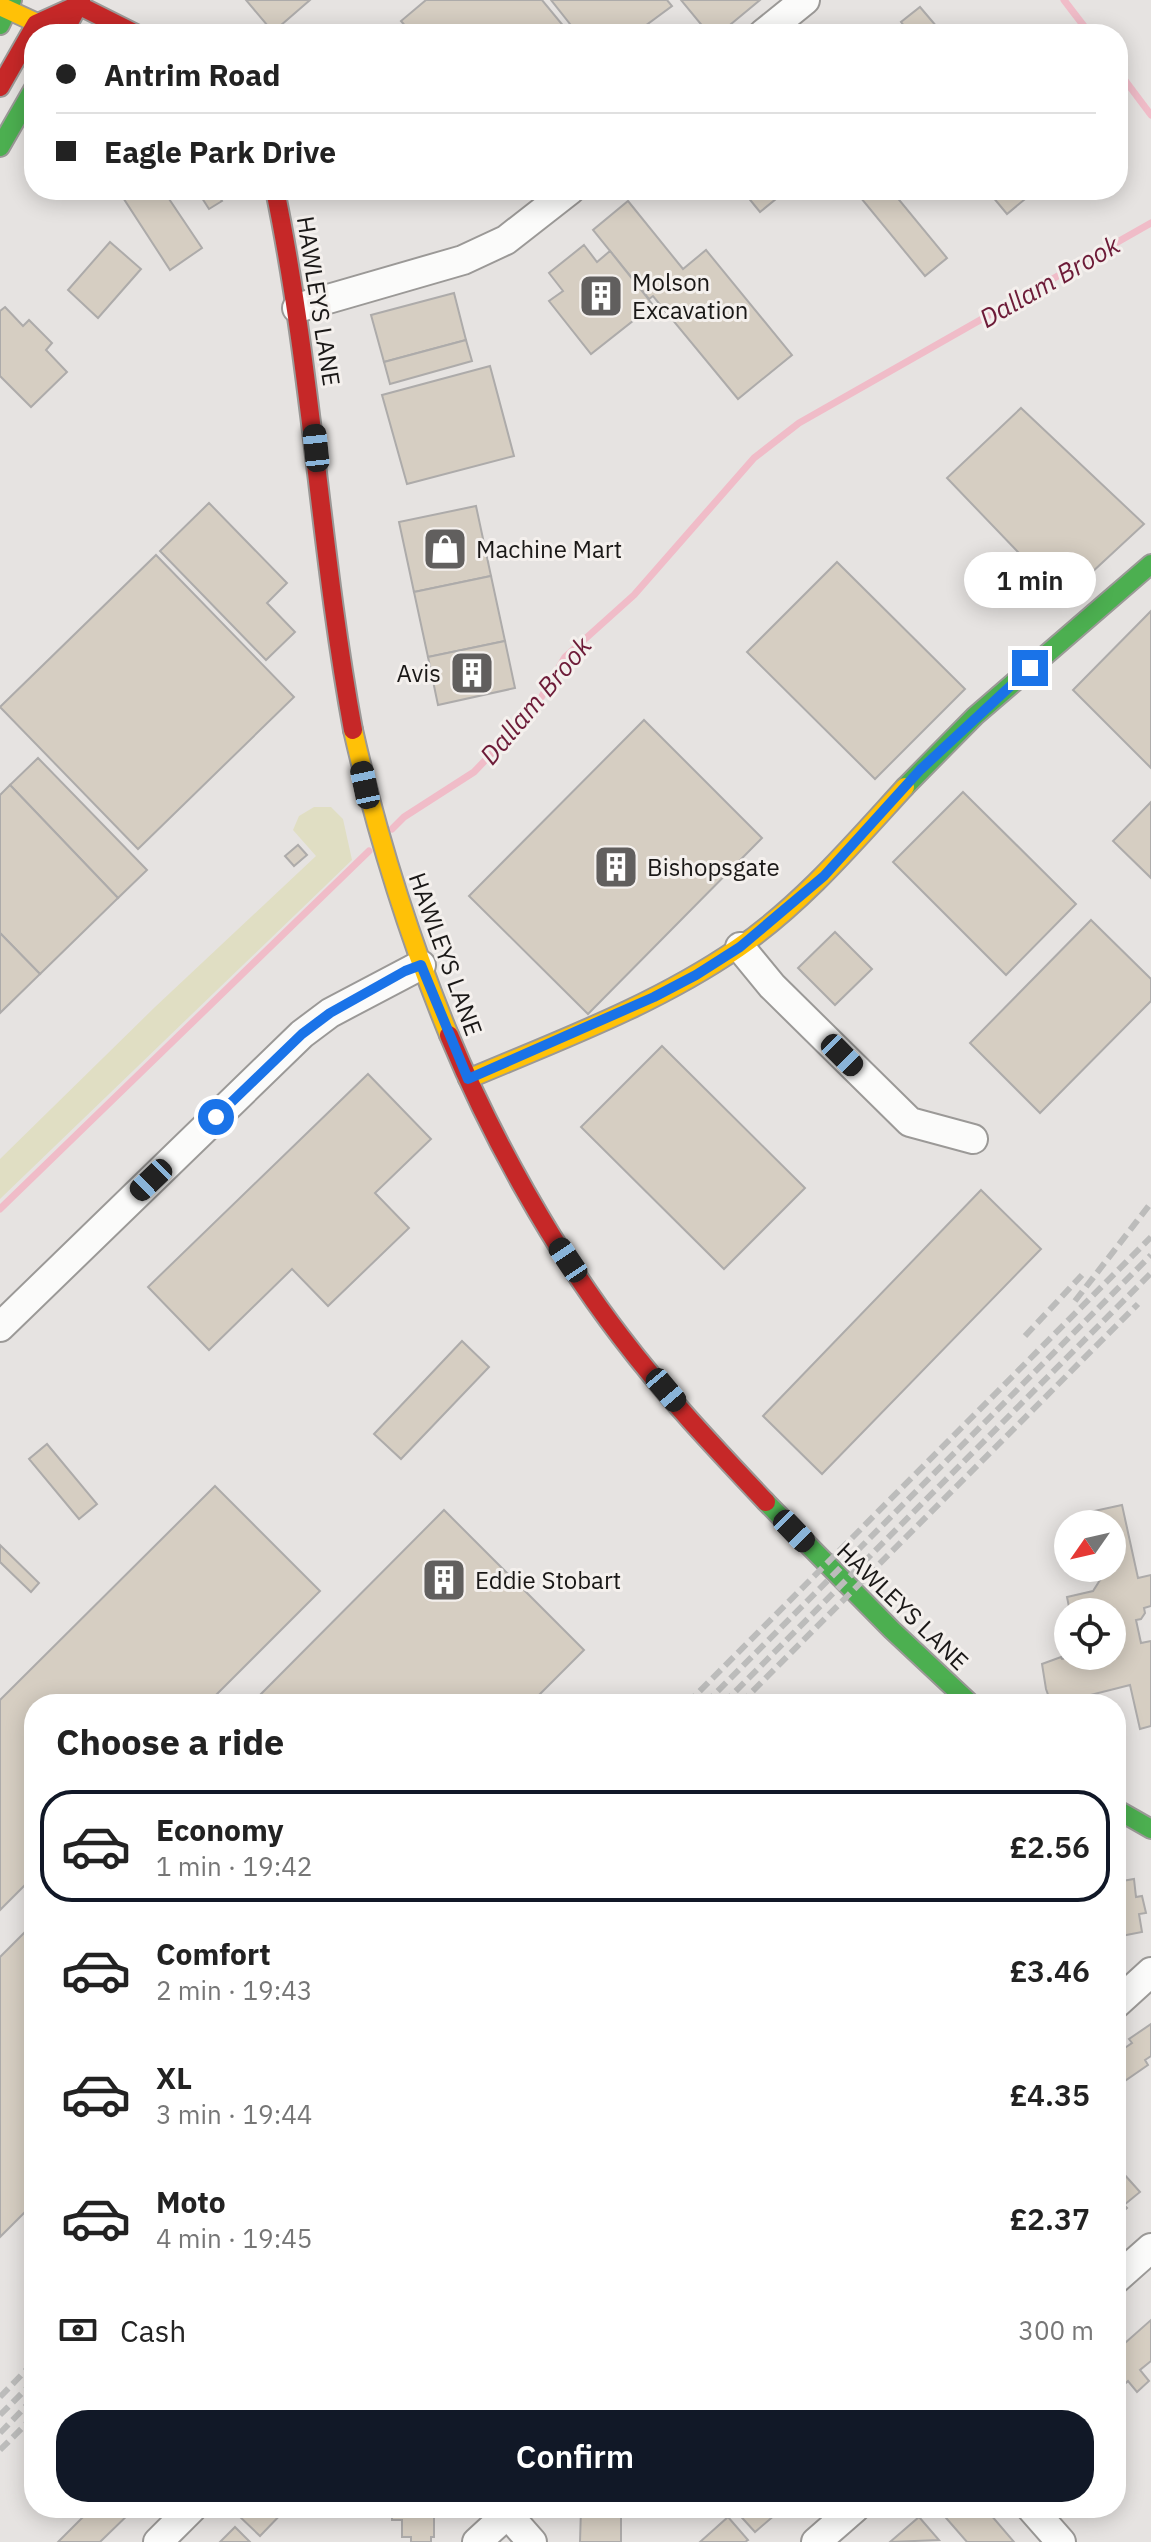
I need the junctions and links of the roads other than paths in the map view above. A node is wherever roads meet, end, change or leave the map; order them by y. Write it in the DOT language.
graph roads {
  1 [pos="32,0"];
  2 [pos="805,0"];
  3 [pos="75,2"];
  4 [pos="5,10"];
  5 [pos="139,13"];
  6 [pos="36,24"];
  7 [pos="66,24"];
  8 [pos="117,24"];
  9 [pos="147,24"];
  10 [pos="775,24"];
  11 [pos="24,45"];
  12 [pos="0,87"];
  13 [pos="24,105"];
  14 [pos="24,135"];
  15 [pos="0,147"];
  16 [pos="0,155"];
  17 [pos="277,200"];
  18 [pos="557,200"];
  19 [pos="297,308"];
  20 [pos="1151,564"];
  21 [pos="740,947"];
  22 [pos="421,965"];
  23 [pos="468,1079"];
  24 [pos="973,1139"];
  25 [pos="0,1327"];
  26 [pos="960,1694"];
  27 [pos="1126,1813"];
  28 [pos="1149,1823"];
  29 [pos="1151,1972"];
  30 [pos="1126,1995"];
  31 [pos="1151,2248"];
  32 [pos="1126,2270"];
  33 [pos="182,2518"];
  34 [pos="500,2518"];
  35 [pos="514,2518"];
  36 [pos="844,2518"];
  37 [pos="1040,2518"];
  38 [pos="158,2542"];
  39 [pos="477,2542"];
  40 [pos="532,2542"];
  41 [pos="816,2542"];
  42 [pos="1061,2542"];
  1 -- 4 [label="main road"];
  2 -- 10 [label="street"];
  3 -- 6 [label="main road"];
  3 -- 7 [label="main road"];
  3 -- 8 [label="main road"];
  4 -- 6 [label="main road"];
  5 -- 9 [label="main road"];
  11 -- 12 [label="main road"];
  13 -- 15 [label="main road"];
  14 -- 16 [label="main road"];
  17 -- 19 [label="main road, HAWLEYS LANE"];
  18 -- 19 [label="street"];
  19 -- 22 [label="main road, HAWLEYS LANE"];
  20 -- 21 [label="main road"];
  21 -- 23 [label="main road"];
  21 -- 24 [label="street"];
  22 -- 23 [label="main road, HAWLEYS LANE"];
  22 -- 25 [label="street"];
  23 -- 26 [label="main road, HAWLEYS LANE"];
  27 -- 28 [label="main road"];
  29 -- 30 [label="street"];
  31 -- 32 [label="street"];
  33 -- 38 [label="street"];
  34 -- 39 [label="street"];
  35 -- 40 [label="street"];
  36 -- 41 [label="street"];
  37 -- 42 [label="street"];
}
